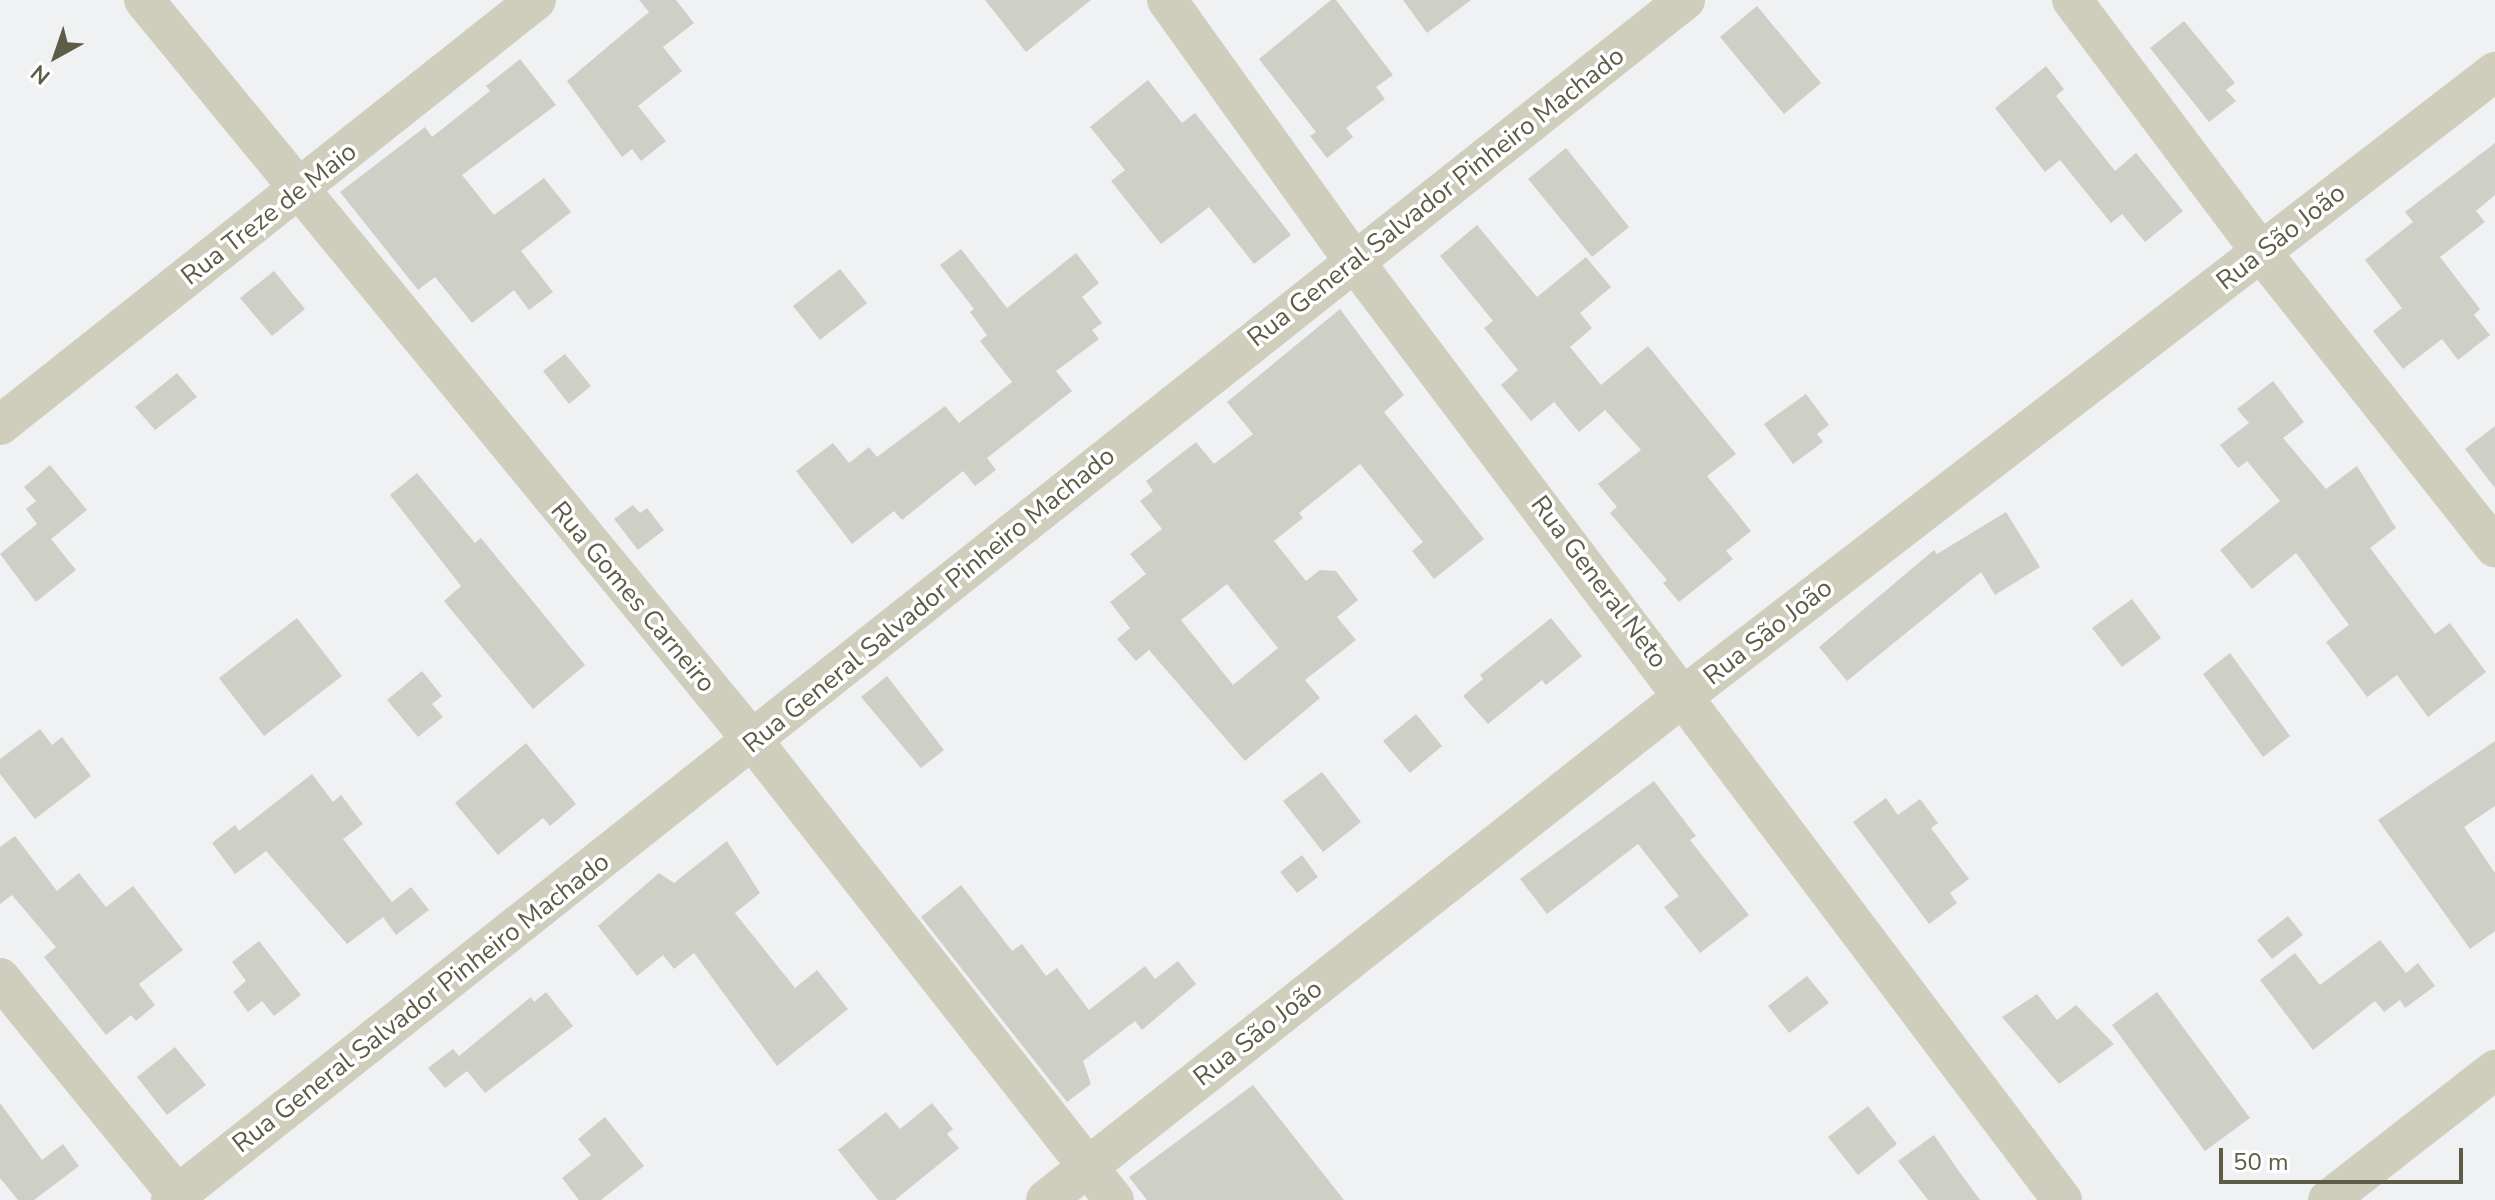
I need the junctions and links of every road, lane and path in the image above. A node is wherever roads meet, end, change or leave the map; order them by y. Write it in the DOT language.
graph roads {
  1 [pos="144,0"];
  2 [pos="536,0"];
  3 [pos="1167,0"];
  4 [pos="1685,0"];
  5 [pos="2072,0"];
  6 [pos="2495,72"];
  7 [pos="297,192"];
  8 [pos="2261,252"];
  9 [pos="1354,261"];
  10 [pos="0,425"];
  11 [pos="2495,547"];
  12 [pos="1685,695"];
  13 [pos="753,741"];
  14 [pos="0,978"];
  15 [pos="2495,1070"];
  16 [pos="1088,1168"];
  17 [pos="177,1198"];
  18 [pos="1046,1200"];
  19 [pos="1114,1200"];
  20 [pos="2062,1200"];
  21 [pos="2328,1200"];
  1 -- 7 [label="street, Rua Gomes Carneiro"];
  2 -- 7 [label="street, Rua Treze de Maio"];
  3 -- 9 [label="street, Rua General Neto"];
  4 -- 9 [label="street, Rua General Salvador Pinheiro Machado"];
  5 -- 8 [label="street"];
  6 -- 8 [label="street, Rua São João"];
  7 -- 10 [label="street, Rua Treze de Maio"];
  7 -- 13 [label="street, Rua Gomes Carneiro"];
  8 -- 11 [label="street"];
  8 -- 12 [label="street, Rua São João"];
  9 -- 12 [label="street, Rua General Neto"];
  9 -- 13 [label="street, Rua General Salvador Pinheiro Machado"];
  12 -- 16 [label="street, Rua São João"];
  12 -- 20 [label="street, Rua General Neto"];
  13 -- 16 [label="street, Rua Gomes Carneiro"];
  13 -- 17 [label="street, Rua General Salvador Pinheiro Machado"];
  14 -- 17 [label="street"];
  15 -- 21 [label="street"];
  16 -- 18 [label="street, Rua São João"];
  16 -- 19 [label="street, Rua Gomes Carneiro"];
}
